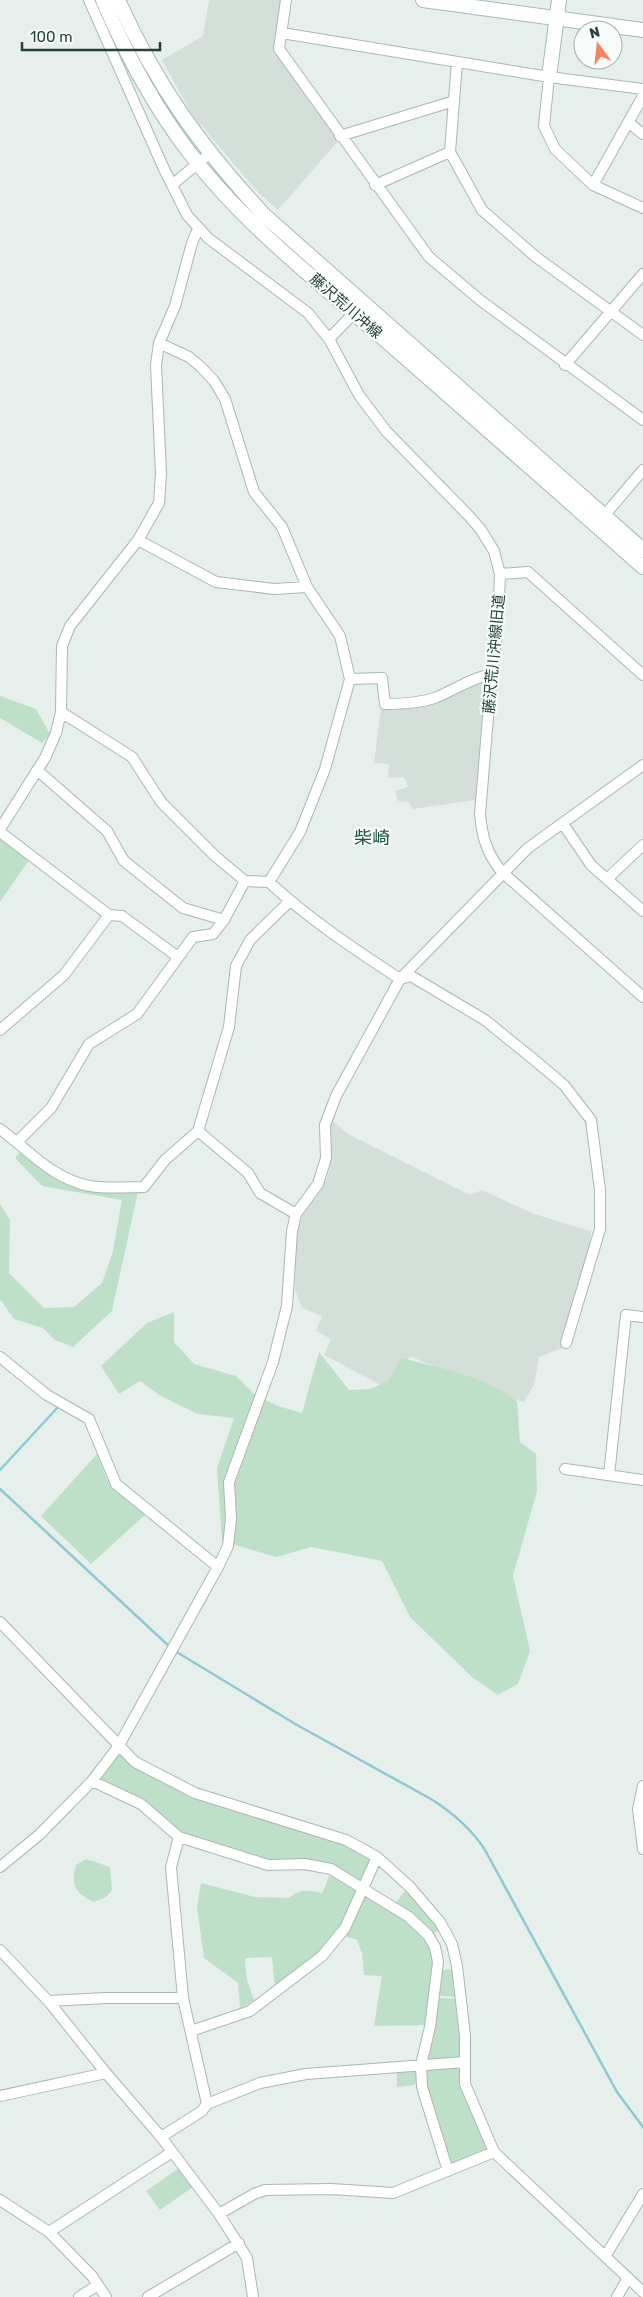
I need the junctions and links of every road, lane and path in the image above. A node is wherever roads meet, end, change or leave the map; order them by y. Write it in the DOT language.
graph roads {
  1 [pos="89,0"];
  2 [pos="103,0"];
  3 [pos="118,0"];
  4 [pos="286,0"];
  5 [pos="423,0"];
  6 [pos="558,0"];
  7 [pos="556,19"];
  8 [pos="643,30"];
  9 [pos="282,33"];
  10 [pos="458,62"];
  11 [pos="549,77"];
  12 [pos="643,89"];
  13 [pos="643,96"];
  14 [pos="454,100"];
  15 [pos="629,123"];
  16 [pos="643,134"];
  17 [pos="340,136"];
  18 [pos="450,152"];
  19 [pos="209,154"];
  20 [pos="198,164"];
  21 [pos="375,184"];
  22 [pos="593,185"];
  23 [pos="172,186"];
  24 [pos="643,208"];
  25 [pos="198,230"];
  26 [pos="643,274"];
  27 [pos="610,311"];
  28 [pos="354,313"];
  29 [pos="643,335"];
  30 [pos="328,339"];
  31 [pos="159,343"];
  32 [pos="565,365"];
  33 [pos="643,420"];
  34 [pos="643,470"];
  35 [pos="604,516"];
  36 [pos="138,540"];
  37 [pos="643,550"];
  38 [pos="643,568"];
  39 [pos="500,574"];
  40 [pos="307,587"];
  41 [pos="492,674"];
  42 [pos="643,675"];
  43 [pos="350,679"];
  44 [pos="60,712"];
  45 [pos="643,765"];
  46 [pos="37,770"];
  47 [pos="563,824"];
  48 [pos="0,830"];
  49 [pos="643,845"];
  50 [pos="502,872"];
  51 [pos="608,879"];
  52 [pos="245,881"];
  53 [pos="269,882"];
  54 [pos="290,901"];
  55 [pos="643,911"];
  56 [pos="109,915"];
  57 [pos="224,920"];
  58 [pos="178,957"];
  59 [pos="400,979"];
  60 [pos="643,997"];
  61 [pos="0,1030"];
  62 [pos="0,1129"];
  63 [pos="198,1131"];
  64 [pos="17,1142"];
  65 [pos="296,1214"];
  66 [pos="643,1317"];
  67 [pos="566,1343"];
  68 [pos="0,1357"];
  69 [pos="566,1469"];
  70 [pos="609,1475"];
  71 [pos="643,1480"];
  72 [pos="218,1567"];
  73 [pos="0,1622"];
  74 [pos="118,1746"];
  75 [pos="92,1781"];
  76 [pos="643,1786"];
  77 [pos="179,1837"];
  78 [pos="643,1849"];
  79 [pos="377,1857"];
  80 [pos="0,1867"];
  81 [pos="363,1888"];
  82 [pos="0,1950"];
  83 [pos="183,1998"];
  84 [pos="48,2000"];
  85 [pos="191,2031"];
  86 [pos="465,2062"];
  87 [pos="421,2065"];
  88 [pos="106,2073"];
  89 [pos="0,2096"];
  90 [pos="207,2104"];
  91 [pos="161,2137"];
  92 [pos="172,2152"];
  93 [pos="494,2152"];
  94 [pos="448,2171"];
  95 [pos="643,2194"];
  96 [pos="0,2200"];
  97 [pos="220,2214"];
  98 [pos="49,2232"];
  99 [pos="239,2243"];
  100 [pos="606,2256"];
  101 [pos="628,2278"];
  102 [pos="98,2285"];
  103 [pos="643,2292"];
  104 [pos="79,2297"];
  105 [pos="106,2297"];
  106 [pos="148,2297"];
  107 [pos="253,2297"];
  108 [pos="617,2297"];
  1 -- 23 [label="street"];
  2 -- 20 [label="main road, 藤沢荒川沖線"];
  3 -- 19 [label="main road, 藤沢荒川沖線"];
  4 -- 9 [label="street"];
  5 -- 7 [label="main road"];
  6 -- 7 [label="main road"];
  7 -- 8 [label="main road"];
  7 -- 11 [label="main road"];
  9 -- 10 [label="street"];
  9 -- 17 [label="street"];
  10 -- 11 [label="street"];
  10 -- 14 [label="street"];
  11 -- 12 [label="street"];
  11 -- 22 [label="street"];
  13 -- 15 [label="street"];
  14 -- 17 [label="street"];
  14 -- 18 [label="street"];
  15 -- 16 [label="street"];
  15 -- 22 [label="street"];
  17 -- 21 [label="street"];
  18 -- 21 [label="street"];
  18 -- 27 [label="street"];
  19 -- 20 [label="street"];
  19 -- 35 [label="main road, 藤沢荒川沖線"];
  20 -- 23 [label="street"];
  20 -- 28 [label="main road, 藤沢荒川沖線"];
  21 -- 32 [label="street"];
  22 -- 24 [label="street"];
  23 -- 25 [label="street"];
  25 -- 30 [label="street, 藤沢荒川沖線旧道"];
  25 -- 31 [label="street"];
  26 -- 27 [label="street"];
  27 -- 29 [label="street"];
  27 -- 32 [label="street"];
  28 -- 30 [label="street"];
  28 -- 38 [label="main road, 藤沢荒川沖線"];
  30 -- 39 [label="street, 藤沢荒川沖線旧道"];
  31 -- 36 [label="street"];
  31 -- 40 [label="street"];
  32 -- 33 [label="street"];
  34 -- 35 [label="street"];
  35 -- 37 [label="main road, 藤沢荒川沖線"];
  36 -- 40 [label="street"];
  36 -- 44 [label="street"];
  39 -- 41 [label="street, 藤沢荒川沖線旧道"];
  39 -- 42 [label="street"];
  40 -- 43 [label="street"];
  41 -- 43 [label="street"];
  41 -- 50 [label="street, 藤沢荒川沖線旧道"];
  43 -- 53 [label="street"];
  44 -- 46 [label="street"];
  44 -- 52 [label="street"];
  45 -- 47 [label="street"];
  46 -- 48 [label="street"];
  46 -- 57 [label="street"];
  47 -- 50 [label="street"];
  47 -- 51 [label="street"];
  48 -- 56 [label="street"];
  49 -- 51 [label="street"];
  50 -- 59 [label="street"];
  50 -- 60 [label="street, 藤沢荒川沖線旧道"];
  51 -- 55 [label="street"];
  52 -- 53 [label="street"];
  52 -- 57 [label="street"];
  53 -- 54 [label="street"];
  54 -- 59 [label="street"];
  54 -- 63 [label="street"];
  56 -- 58 [label="street"];
  56 -- 61 [label="street"];
  57 -- 58 [label="street"];
  58 -- 64 [label="street"];
  59 -- 65 [label="street"];
  59 -- 67 [label="street"];
  62 -- 64 [label="street"];
  63 -- 64 [label="street"];
  63 -- 65 [label="street"];
  65 -- 72 [label="street"];
  66 -- 70 [label="street"];
  68 -- 72 [label="street"];
  69 -- 70 [label="street"];
  70 -- 71 [label="street"];
  72 -- 74 [label="street"];
  73 -- 74 [label="street"];
  74 -- 75 [label="street"];
  74 -- 79 [label="street"];
  75 -- 77 [label="street"];
  75 -- 80 [label="street"];
  76 -- 78 [label="street"];
  77 -- 81 [label="street"];
  77 -- 83 [label="street"];
  79 -- 81 [label="street"];
  79 -- 86 [label="street"];
  81 -- 85 [label="street"];
  81 -- 87 [label="street"];
  82 -- 84 [label="street"];
  83 -- 84 [label="street"];
  83 -- 85 [label="street"];
  84 -- 88 [label="street"];
  85 -- 90 [label="street"];
  86 -- 87 [label="street"];
  86 -- 93 [label="street"];
  87 -- 90 [label="street"];
  87 -- 94 [label="street"];
  88 -- 89 [label="street"];
  88 -- 91 [label="street"];
  90 -- 91 [label="street"];
  91 -- 92 [label="street"];
  92 -- 97 [label="street"];
  92 -- 98 [label="street"];
  93 -- 94 [label="street"];
  93 -- 100 [label="street"];
  94 -- 97 [label="street"];
  95 -- 100 [label="street"];
  96 -- 98 [label="street"];
  97 -- 99 [label="street"];
  98 -- 102 [label="street"];
  99 -- 106 [label="street"];
  99 -- 107 [label="street"];
  100 -- 101 [label="street"];
  101 -- 103 [label="street"];
  101 -- 108 [label="street"];
  102 -- 104 [label="street"];
  102 -- 105 [label="street"];
}
